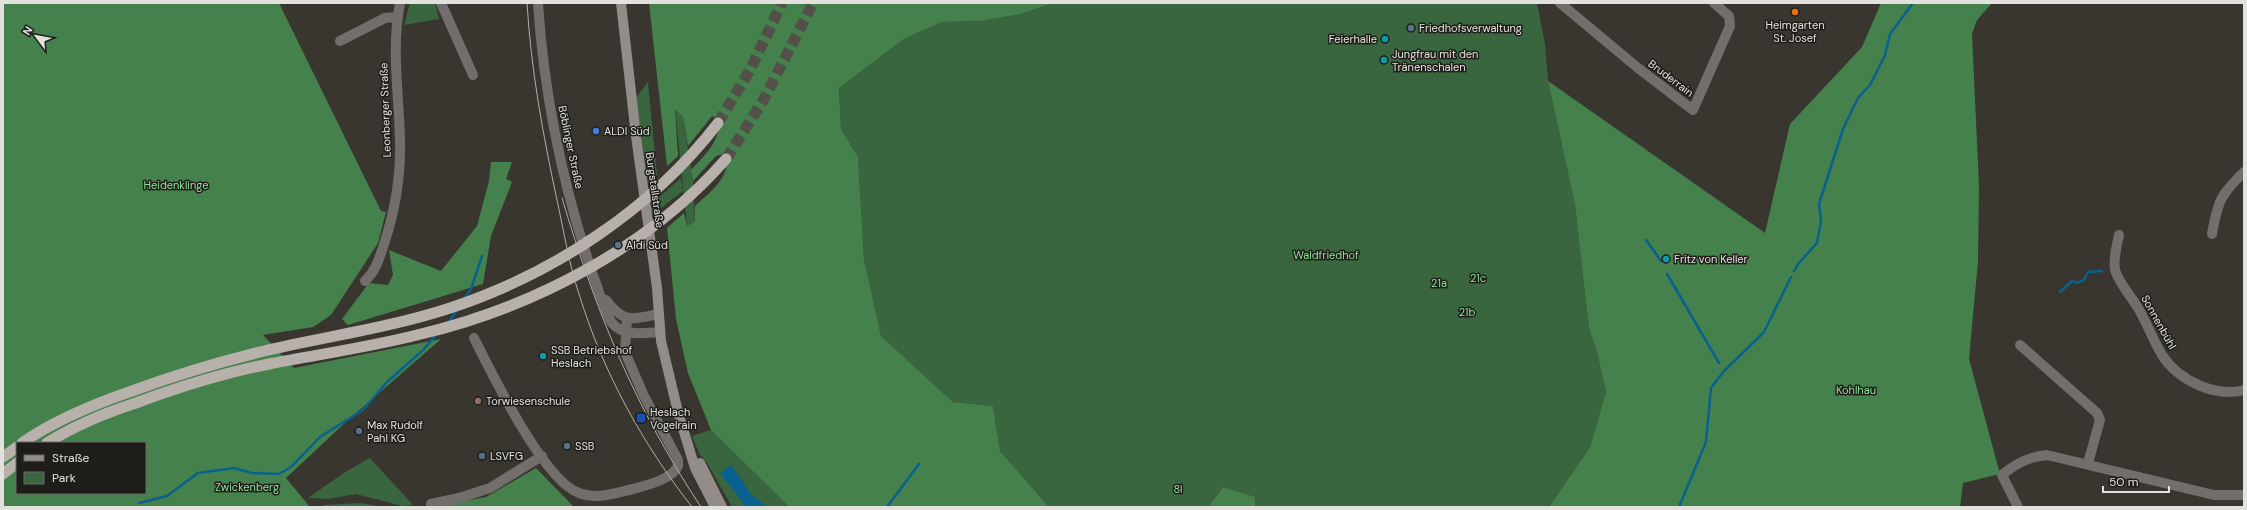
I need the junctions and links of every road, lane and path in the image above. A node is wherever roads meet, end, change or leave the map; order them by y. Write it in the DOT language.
graph roads {
  1 [pos="400,3"];
  2 [pos="441,3"];
  3 [pos="538,3"];
  4 [pos="621,3"];
  5 [pos="1560,3"];
  6 [pos="1714,3"];
  7 [pos="397,17"];
  8 [pos="340,41"];
  9 [pos="473,75"];
  10 [pos="718,123"];
  11 [pos="726,159"];
  12 [pos="2244,172"];
  13 [pos="2212,234"];
  14 [pos="2119,236"];
  15 [pos="365,281"];
  16 [pos="600,292"];
  17 [pos="659,314"];
  18 [pos="627,319"];
  19 [pos="626,332"];
  20 [pos="660,332"];
  21 [pos="474,338"];
  22 [pos="2020,345"];
  23 [pos="2244,390"];
  24 [pos="24,442"];
  25 [pos="49,442"];
  26 [pos="16,448"];
  27 [pos="690,448"];
  28 [pos="542,456"];
  29 [pos="3,457"];
  30 [pos="2088,463"];
  31 [pos="16,464"];
  32 [pos="3,474"];
  33 [pos="2244,494"];
  34 [pos="431,504"];
  35 [pos="715,507"];
  36 [pos="722,507"];
  37 [pos="2018,507"];
  1 -- 7 [label="street, Leonberger Straße"];
  2 -- 9 [label="street"];
  3 -- 16 [label="street, Böblinger Straße"];
  4 -- 17 [label="main road, Burgstallstraße"];
  5 -- 6 [label="street, Bruderrain"];
  7 -- 8 [label="street"];
  7 -- 15 [label="street, Leonberger Straße"];
  10 -- 24 [label="highway"];
  11 -- 25 [label="highway"];
  12 -- 13 [label="street"];
  14 -- 23 [label="street, Sonnenbühl"];
  16 -- 18 [label="street, Böblinger Straße"];
  16 -- 19 [label="street, Böblinger Straße"];
  17 -- 18 [label="street"];
  17 -- 20 [label="main road, Burgstallstraße"];
  18 -- 19 [label="street"];
  19 -- 20 [label="street"];
  19 -- 28 [label="street"];
  20 -- 27 [label="main road, Burgstallstraße"];
  21 -- 28 [label="street"];
  22 -- 30 [label="street"];
  26 -- 29 [label="highway"];
  27 -- 35 [label="main road"];
  27 -- 36 [label="main road"];
  28 -- 34 [label="street"];
  30 -- 33 [label="street"];
  30 -- 37 [label="street"];
  31 -- 32 [label="highway"];
}
